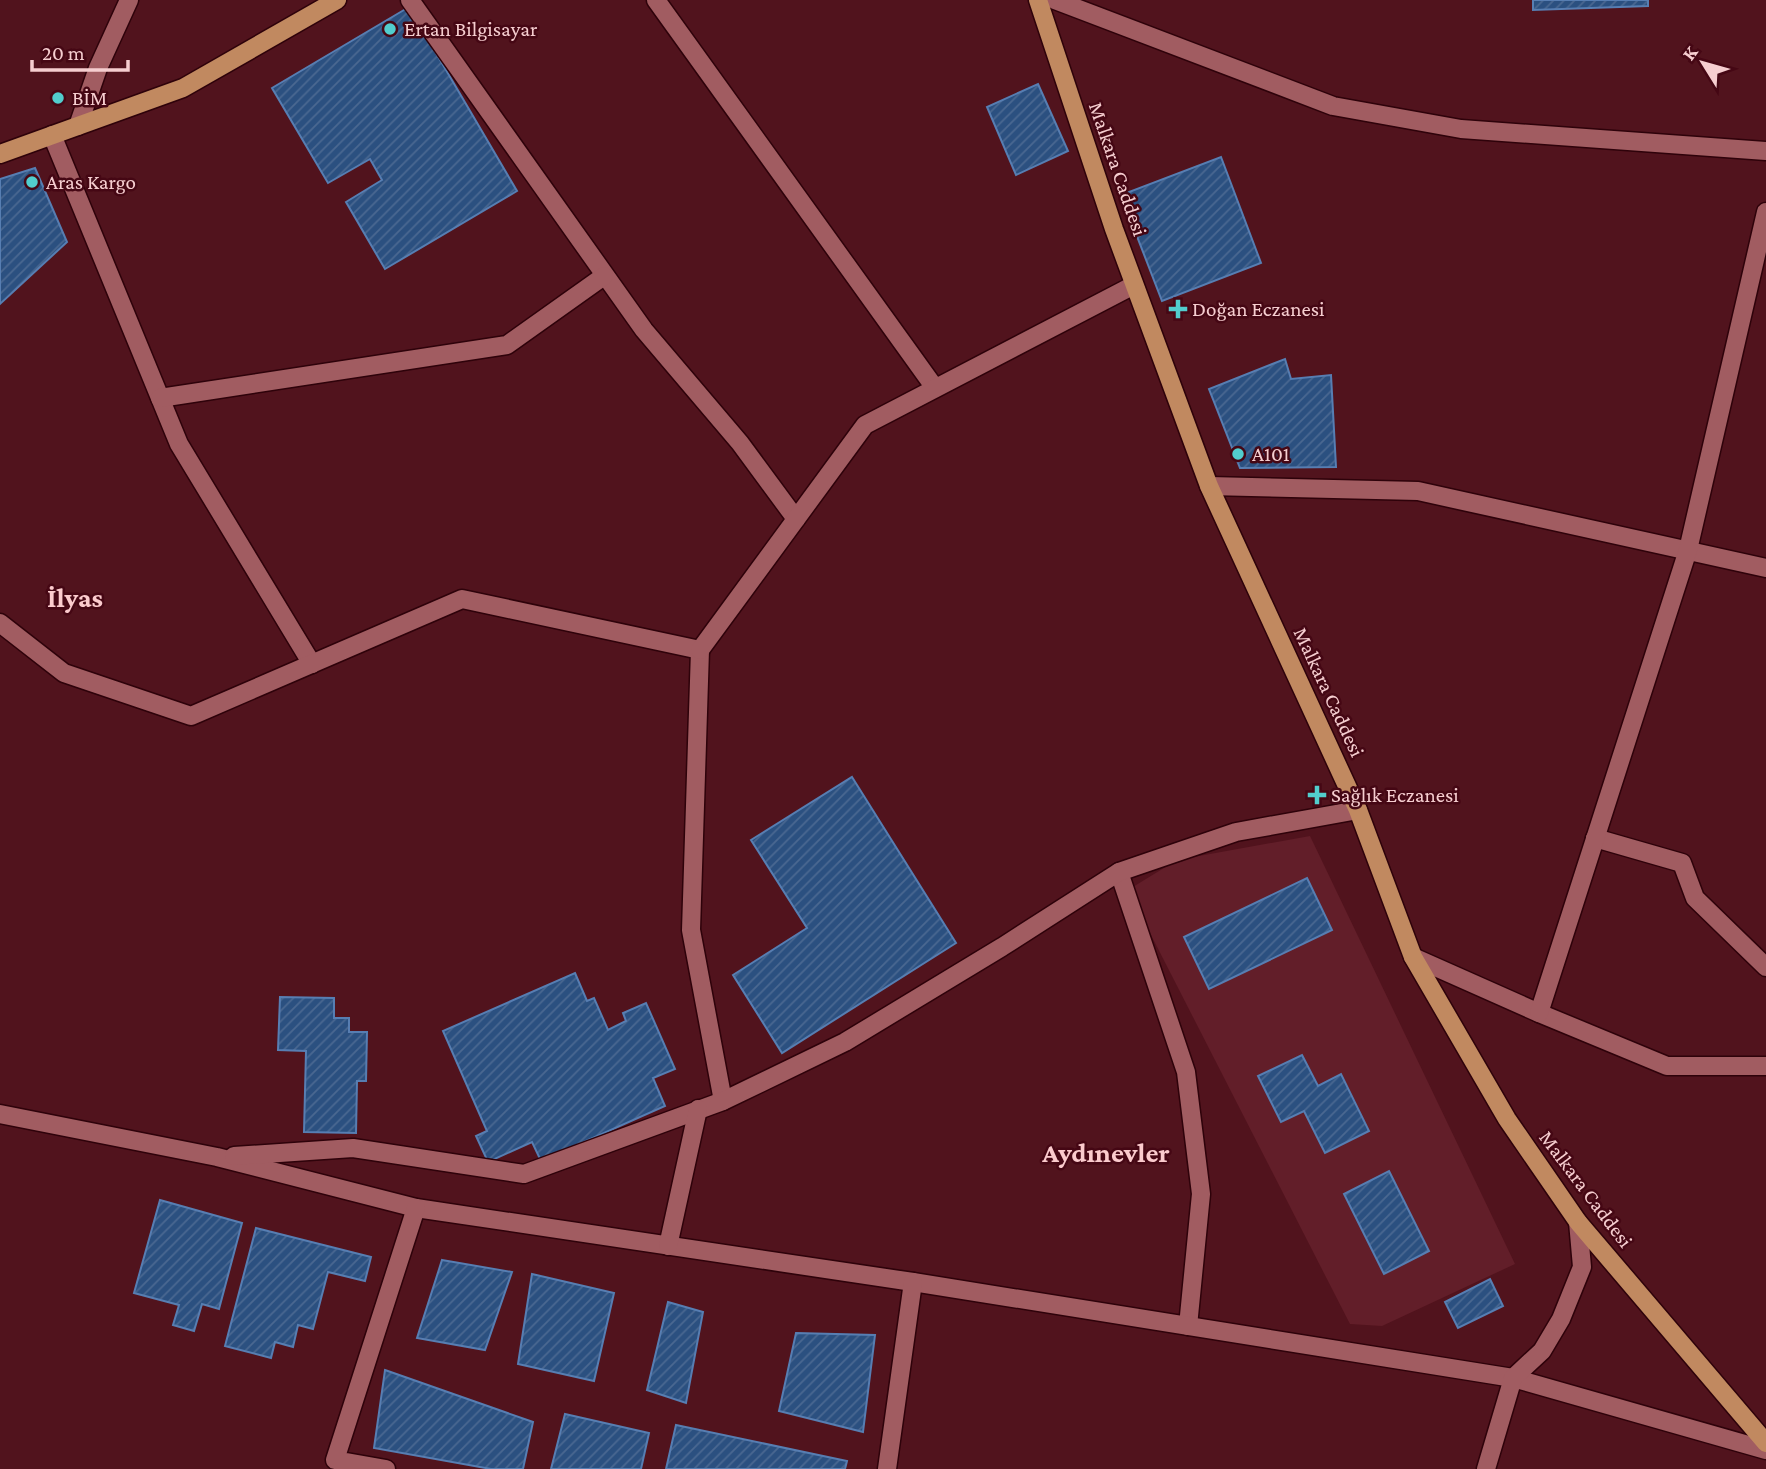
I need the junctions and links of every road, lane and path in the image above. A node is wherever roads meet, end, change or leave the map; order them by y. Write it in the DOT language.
graph roads {
  1 [pos="129,0"];
  2 [pos="337,0"];
  3 [pos="410,0"];
  4 [pos="656,0"];
  5 [pos="1038,0"];
  6 [pos="1055,0"];
  7 [pos="78,126"];
  8 [pos="52,135"];
  9 [pos="1766,151"];
  10 [pos="0,153"];
  11 [pos="1766,212"];
  12 [pos="604,276"];
  13 [pos="1134,285"];
  14 [pos="935,388"];
  15 [pos="160,398"];
  16 [pos="1209,486"];
  17 [pos="796,519"];
  18 [pos="1688,550"];
  19 [pos="1766,568"];
  20 [pos="0,623"];
  21 [pos="700,650"];
  22 [pos="312,664"];
  23 [pos="1359,810"];
  24 [pos="1595,838"];
  25 [pos="1119,872"];
  26 [pos="1413,957"];
  27 [pos="1766,967"];
  28 [pos="1539,1013"];
  29 [pos="1766,1066"];
  30 [pos="723,1101"];
  31 [pos="698,1109"];
  32 [pos="0,1114"];
  33 [pos="217,1157"];
  34 [pos="415,1209"];
  35 [pos="1578,1223"];
  36 [pos="668,1246"];
  37 [pos="913,1282"];
  38 [pos="1188,1326"];
  39 [pos="1513,1378"];
  40 [pos="1766,1443"];
  41 [pos="1766,1450"];
  42 [pos="386,1469"];
  43 [pos="887,1469"];
  44 [pos="1486,1469"];
  1 -- 7 [label="street"];
  2 -- 7 [label="main road"];
  3 -- 12 [label="street"];
  4 -- 14 [label="street"];
  5 -- 13 [label="main road, Malkara Caddesi"];
  6 -- 9 [label="street"];
  7 -- 8 [label="main road"];
  8 -- 10 [label="main road"];
  8 -- 15 [label="street"];
  11 -- 18 [label="street"];
  12 -- 15 [label="street"];
  12 -- 17 [label="street"];
  13 -- 14 [label="street"];
  13 -- 16 [label="main road, Malkara Caddesi"];
  14 -- 17 [label="street"];
  15 -- 22 [label="street"];
  16 -- 18 [label="street"];
  16 -- 23 [label="main road, Malkara Caddesi"];
  17 -- 21 [label="street"];
  18 -- 19 [label="street"];
  18 -- 24 [label="street"];
  20 -- 22 [label="street"];
  21 -- 22 [label="street"];
  21 -- 30 [label="street"];
  23 -- 25 [label="street"];
  23 -- 26 [label="main road, Malkara Caddesi"];
  24 -- 27 [label="street"];
  24 -- 28 [label="street"];
  25 -- 30 [label="street"];
  25 -- 38 [label="street"];
  26 -- 28 [label="street"];
  26 -- 35 [label="main road, Malkara Caddesi"];
  28 -- 29 [label="street"];
  30 -- 31 [label="street"];
  31 -- 33 [label="street"];
  31 -- 36 [label="street"];
  32 -- 33 [label="street"];
  33 -- 34 [label="street"];
  34 -- 36 [label="street"];
  34 -- 42 [label="street"];
  35 -- 39 [label="street"];
  35 -- 40 [label="main road, Malkara Caddesi"];
  36 -- 37 [label="street"];
  37 -- 38 [label="street"];
  37 -- 43 [label="street"];
  38 -- 39 [label="street"];
  39 -- 41 [label="street"];
  39 -- 44 [label="street"];
}
